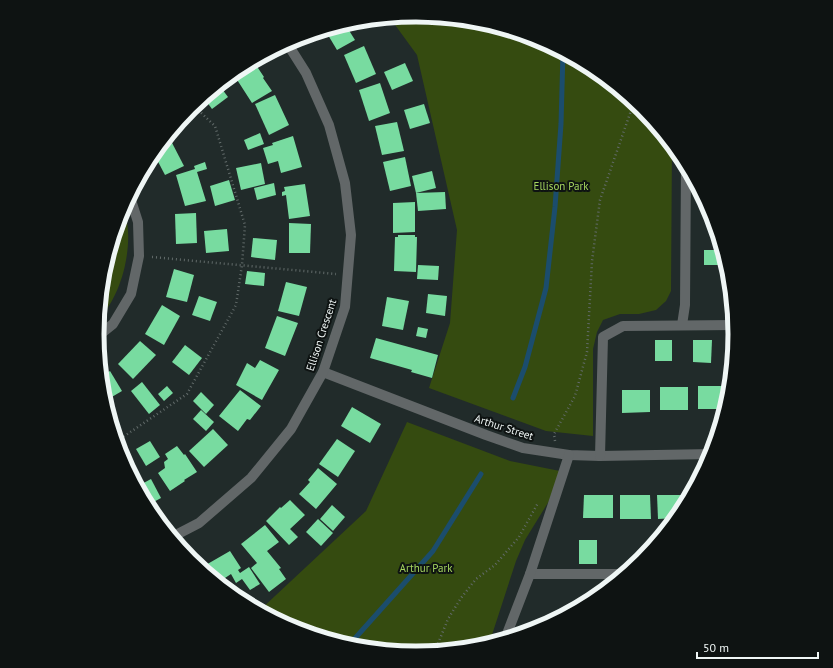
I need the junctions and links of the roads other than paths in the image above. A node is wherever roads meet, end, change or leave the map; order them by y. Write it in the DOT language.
graph roads {
  1 [pos="291,49"];
  2 [pos="686,176"];
  3 [pos="133,205"];
  4 [pos="682,325"];
  5 [pos="728,325"];
  6 [pos="104,331"];
  7 [pos="323,372"];
  8 [pos="704,454"];
  9 [pos="569,455"];
  10 [pos="600,456"];
  11 [pos="177,534"];
  12 [pos="530,574"];
  13 [pos="616,574"];
  14 [pos="507,632"];
  1 -- 7 [label="street, Ellison Crescent"];
  2 -- 4 [label="street"];
  3 -- 6 [label="street"];
  4 -- 5 [label="street"];
  4 -- 10 [label="street"];
  7 -- 9 [label="street, Arthur Street"];
  7 -- 11 [label="street, Ellison Crescent"];
  8 -- 10 [label="street, Arthur Street"];
  9 -- 10 [label="street, Arthur Street"];
  9 -- 12 [label="street"];
  12 -- 13 [label="street"];
  12 -- 14 [label="street"];
}
